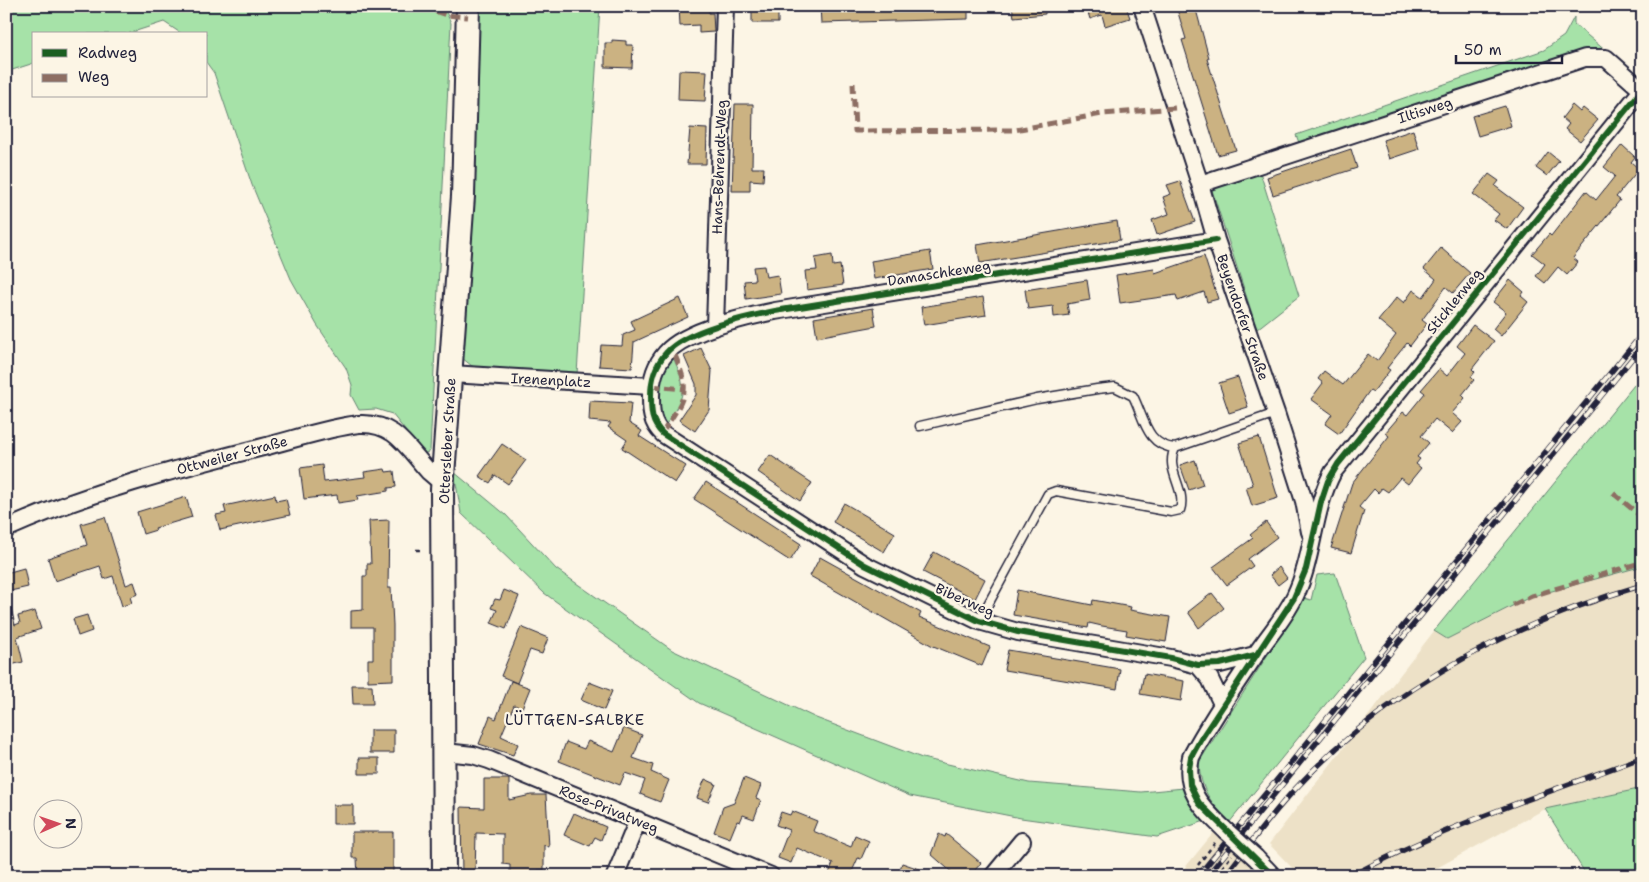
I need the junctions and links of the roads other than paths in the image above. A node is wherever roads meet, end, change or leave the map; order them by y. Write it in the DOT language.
graph roads {
  1 [pos="468,6"];
  2 [pos="725,6"];
  3 [pos="1142,6"];
  4 [pos="1642,89"];
  5 [pos="1200,184"];
  6 [pos="1216,240"];
  7 [pos="715,327"];
  8 [pos="451,374"];
  9 [pos="651,386"];
  10 [pos="1276,413"];
  11 [pos="920,426"];
  12 [pos="1175,448"];
  13 [pos="443,480"];
  14 [pos="6,530"];
  15 [pos="1312,544"];
  16 [pos="979,621"];
  17 [pos="1255,655"];
  18 [pos="1198,665"];
  19 [pos="1222,706"];
  20 [pos="445,752"];
  21 [pos="638,820"];
  22 [pos="1022,841"];
  23 [pos="768,875"];
  24 [pos="444,876"];
  25 [pos="615,876"];
  26 [pos="993,876"];
  27 [pos="1273,876"];
  1 -- 8 [label="main road, Ottersleber Straße"];
  2 -- 7 [label="street, Hans-Behrendt-Weg"];
  3 -- 5 [label="street, Beyendorfer Straße"];
  4 -- 5 [label="street, Iltisweg"];
  4 -- 15 [label="street, Stichlerweg"];
  5 -- 6 [label="street, Beyendorfer Straße"];
  6 -- 7 [label="street, Damaschkeweg"];
  6 -- 10 [label="street, Beyendorfer Straße"];
  7 -- 9 [label="street, Damaschkeweg"];
  8 -- 9 [label="street, Irenenplatz"];
  8 -- 13 [label="main road, Ottersleber Straße"];
  9 -- 16 [label="street, Biberweg"];
  10 -- 12 [label="lane"];
  10 -- 15 [label="street, Beyendorfer Straße"];
  11 -- 12 [label="lane"];
  12 -- 16 [label="lane"];
  13 -- 14 [label="street, Ottweiler Straße"];
  13 -- 20 [label="main road, Ottersleber Straße"];
  15 -- 17 [label="street, Stichlerweg"];
  16 -- 18 [label="street, Biberweg"];
  17 -- 18 [label="street, Biberweg"];
  17 -- 19 [label="street, Stichlerweg"];
  18 -- 19 [label="street"];
  19 -- 27 [label="street, Stichlerweg, bridge"];
  20 -- 21 [label="street, Rose-Privatweg"];
  20 -- 24 [label="main road, Ottersleber Straße"];
  21 -- 23 [label="street, Rose-Privatweg"];
  21 -- 25 [label="street"];
  22 -- 26 [label="street"];
}
